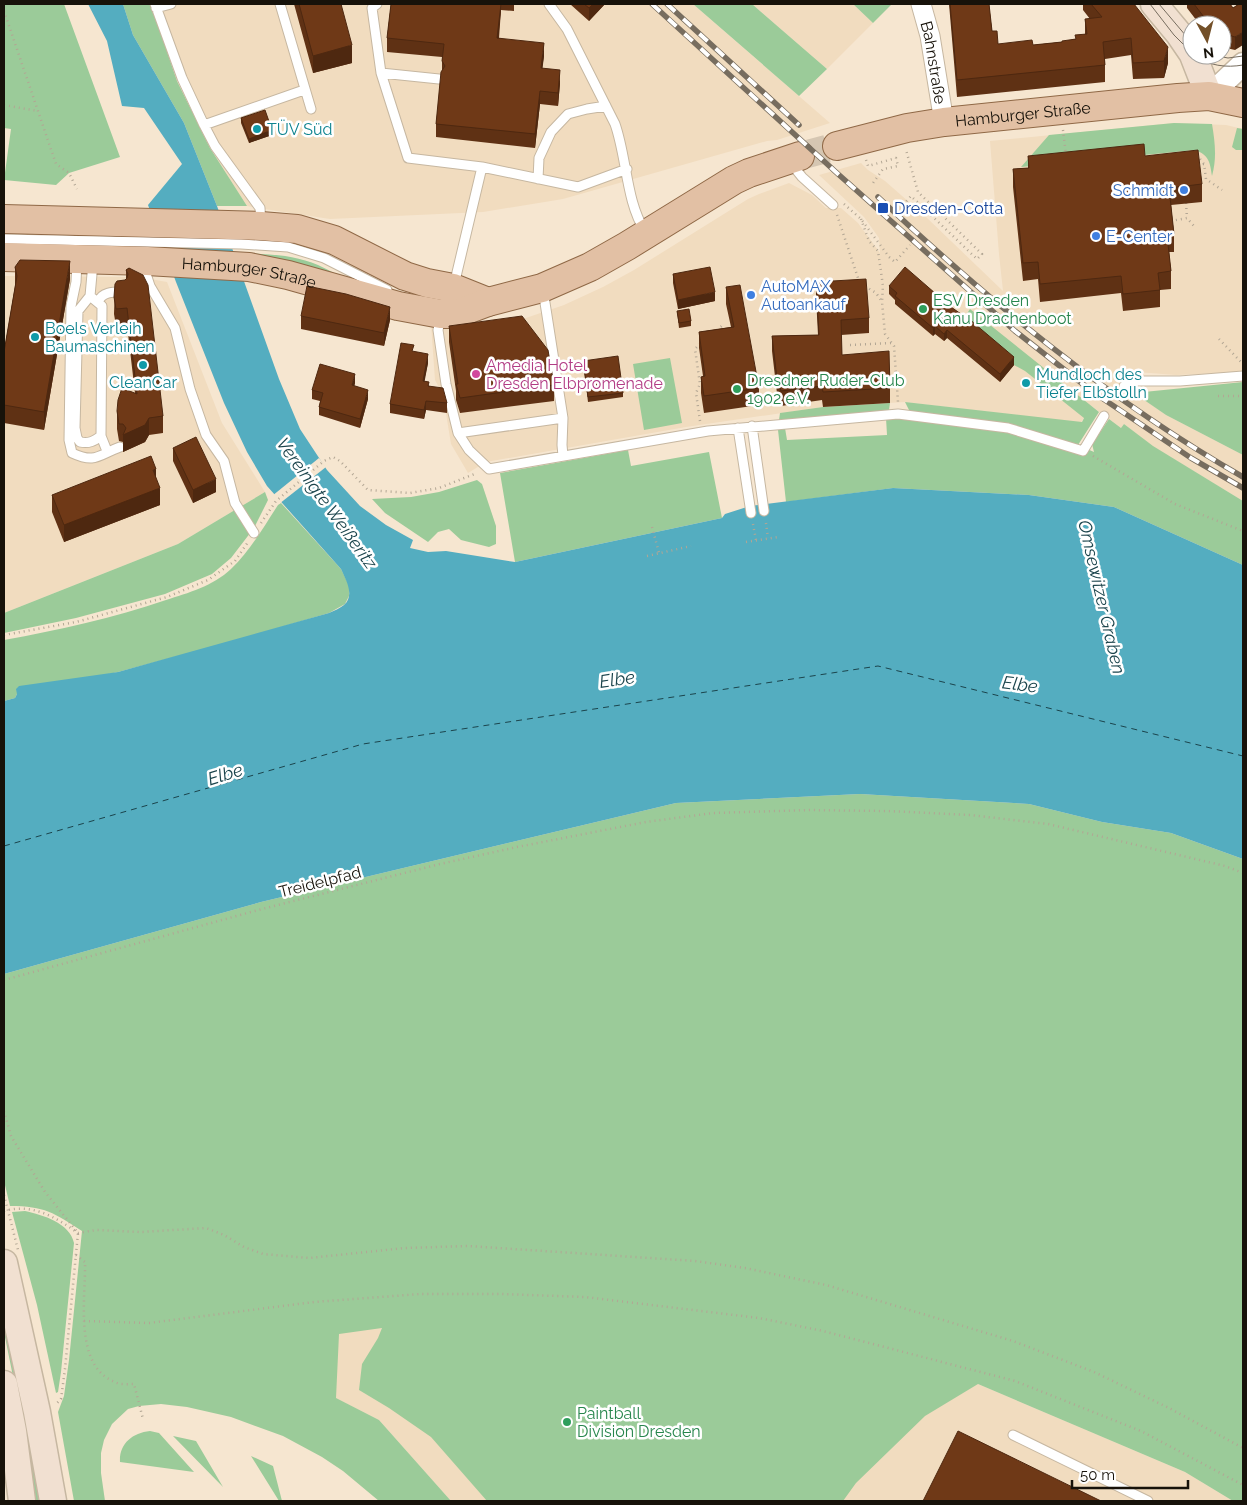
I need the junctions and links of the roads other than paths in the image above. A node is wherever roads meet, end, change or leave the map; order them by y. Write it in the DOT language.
graph roads {
  1 [pos="171,4"];
  2 [pos="280,4"];
  3 [pos="377,4"];
  4 [pos="549,4"];
  5 [pos="921,4"];
  6 [pos="1154,4"];
  7 [pos="155,6"];
  8 [pos="1182,39"];
  9 [pos="1243,64"];
  10 [pos="1196,65"];
  11 [pos="381,73"];
  12 [pos="439,79"];
  13 [pos="304,90"];
  14 [pos="1209,96"];
  15 [pos="1243,103"];
  16 [pos="606,106"];
  17 [pos="311,109"];
  18 [pos="944,122"];
  19 [pos="204,125"];
  20 [pos="838,146"];
  21 [pos="794,158"];
  22 [pos="482,166"];
  23 [pos="627,169"];
  24 [pos="538,179"];
  25 [pos="837,203"];
  26 [pos="4,219"];
  27 [pos="647,234"];
  28 [pos="4,239"];
  29 [pos="247,241"];
  30 [pos="151,247"];
  31 [pos="4,257"];
  32 [pos="85,259"];
  33 [pos="542,288"];
  34 [pos="122,292"];
  35 [pos="398,294"];
  36 [pos="90,296"];
  37 [pos="440,301"];
  38 [pos="98,302"];
  39 [pos="1243,376"];
  40 [pos="1124,386"];
  41 [pos="1104,416"];
  42 [pos="563,418"];
  43 [pos="752,426"];
  44 [pos="738,428"];
  45 [pos="458,434"];
  46 [pos="101,436"];
  47 [pos="120,446"];
  48 [pos="107,451"];
  49 [pos="564,456"];
  50 [pos="765,514"];
  51 [pos="752,516"];
  52 [pos="254,533"];
  53 [pos="11,1256"];
  54 [pos="4,1384"];
  55 [pos="1013,1435"];
  56 [pos="22,1501"];
  57 [pos="53,1501"];
  58 [pos="1148,1501"];
  1 -- 7 [label="lane"];
  2 -- 13 [label="lane"];
  3 -- 11 [label="lane"];
  4 -- 16 [label="lane"];
  5 -- 18 [label="street, Bahnstraße"];
  6 -- 8 [label="main road"];
  7 -- 19 [label="lane"];
  9 -- 14 [label="street"];
  10 -- 14 [label="main road"];
  11 -- 12 [label="lane"];
  11 -- 22 [label="lane"];
  13 -- 17 [label="lane"];
  13 -- 19 [label="lane"];
  14 -- 15 [label="main road, Hamburger Straße"];
  14 -- 18 [label="main road, Hamburger Straße"];
  16 -- 23 [label="lane"];
  16 -- 24 [label="lane"];
  18 -- 20 [label="main road, Hamburger Straße"];
  19 -- 29 [label="lane"];
  21 -- 25 [label="lane"];
  21 -- 27 [label="main road, Hamburger Straße"];
  22 -- 24 [label="lane"];
  22 -- 37 [label="lane"];
  23 -- 24 [label="lane"];
  23 -- 27 [label="lane"];
  26 -- 30 [label="main road, Hamburger Straße"];
  27 -- 33 [label="main road, Hamburger Straße"];
  28 -- 30 [label="lane"];
  29 -- 30 [label="main road, Hamburger Straße"];
  29 -- 30 [label="main road, Hamburger Straße"];
  29 -- 35 [label="lane"];
  29 -- 37 [label="main road, Hamburger Straße"];
  29 -- 37 [label="main road, Hamburger Straße"];
  30 -- 32 [label="main road, Hamburger Straße"];
  30 -- 52 [label="lane"];
  31 -- 32 [label="main road, Hamburger Straße"];
  32 -- 36 [label="lane"];
  32 -- 48 [label="lane"];
  33 -- 37 [label="main road, Hamburger Straße"];
  33 -- 42 [label="lane"];
  34 -- 38 [label="lane"];
  36 -- 38 [label="lane"];
  36 -- 46 [label="lane"];
  37 -- 45 [label="lane"];
  38 -- 46 [label="lane"];
  39 -- 40 [label="lane"];
  41 -- 43 [label="lane"];
  42 -- 45 [label="lane"];
  42 -- 49 [label="lane"];
  43 -- 44 [label="lane"];
  43 -- 50 [label="lane"];
  44 -- 49 [label="lane"];
  44 -- 51 [label="lane"];
  45 -- 49 [label="lane"];
  46 -- 48 [label="lane"];
  47 -- 48 [label="lane"];
  53 -- 57 [label="main road"];
  54 -- 56 [label="main road"];
  55 -- 58 [label="lane"];
}
